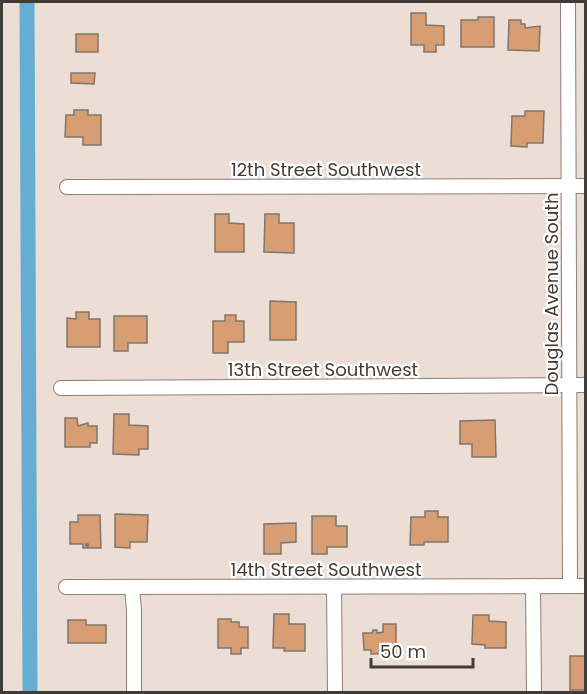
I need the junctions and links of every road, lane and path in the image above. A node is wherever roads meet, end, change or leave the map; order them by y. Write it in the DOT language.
graph roads {
  1 [pos="568,2"];
  2 [pos="569,186"];
  3 [pos="585,186"];
  4 [pos="67,187"];
  5 [pos="569,385"];
  6 [pos="585,385"];
  7 [pos="61,388"];
  8 [pos="533,586"];
  9 [pos="570,586"];
  10 [pos="585,586"];
  11 [pos="334,587"];
  12 [pos="66,588"];
  13 [pos="132,588"];
  14 [pos="134,693"];
  15 [pos="334,693"];
  16 [pos="534,693"];
  1 -- 2 [label="street, Douglas Avenue South"];
  2 -- 3 [label="street, 12th Street Southwest"];
  2 -- 4 [label="street, 12th Street Southwest"];
  2 -- 5 [label="street, Douglas Avenue South"];
  5 -- 6 [label="street, 13th Street Southwest"];
  5 -- 7 [label="street, 13th Street Southwest"];
  5 -- 9 [label="street, Douglas Avenue South"];
  8 -- 9 [label="street, 14th Street Southwest"];
  8 -- 11 [label="street, 14th Street Southwest"];
  8 -- 16 [label="street"];
  9 -- 10 [label="street, 14th Street Southwest"];
  11 -- 13 [label="street, 14th Street Southwest"];
  11 -- 15 [label="street"];
  12 -- 13 [label="street, 14th Street Southwest"];
  13 -- 14 [label="street"];
}
